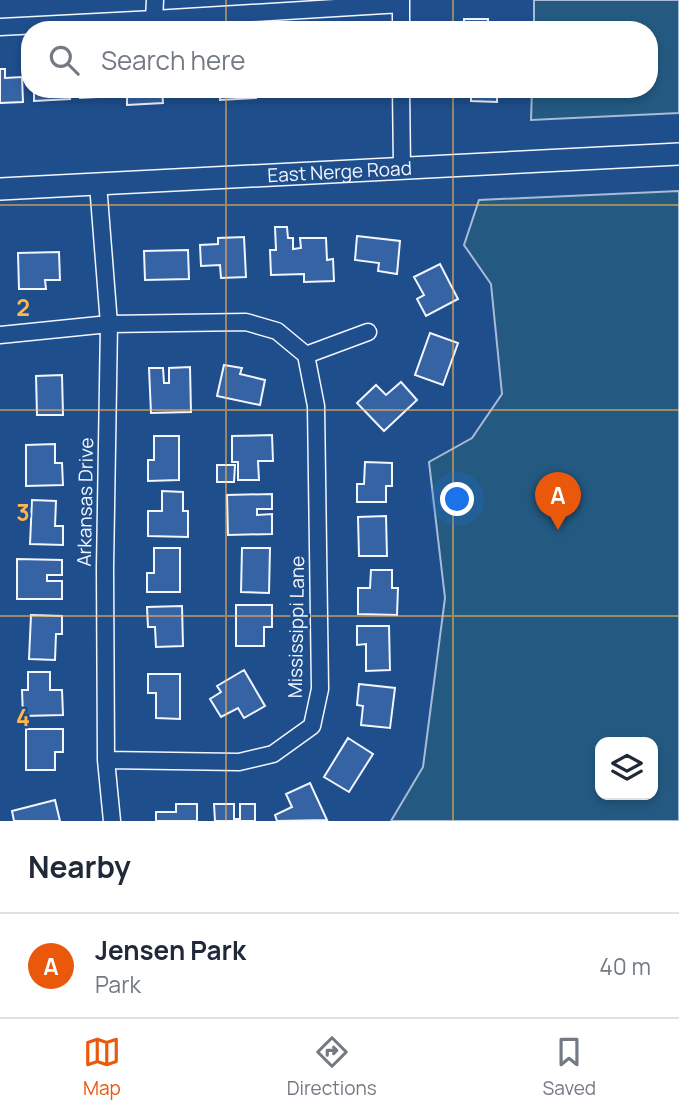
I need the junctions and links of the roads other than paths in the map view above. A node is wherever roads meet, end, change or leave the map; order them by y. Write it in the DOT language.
graph roads {
  1 [pos="155,0"];
  2 [pos="401,2"];
  3 [pos="154,19"];
  4 [pos="116,21"];
  5 [pos="401,21"];
  6 [pos="21,26"];
  7 [pos="0,27"];
  8 [pos="401,98"];
  9 [pos="679,154"];
  10 [pos="402,169"];
  11 [pos="98,184"];
  12 [pos="0,189"];
  13 [pos="109,324"];
  14 [pos="368,332"];
  15 [pos="0,335"];
  16 [pos="306,355"];
  17 [pos="106,760"];
  18 [pos="112,821"];
  1 -- 3 [label="street"];
  2 -- 3 [label="street"];
  2 -- 5 [label="street"];
  3 -- 4 [label="street"];
  6 -- 7 [label="street"];
  8 -- 10 [label="street"];
  9 -- 10 [label="main road, East Nerge Road"];
  10 -- 11 [label="main road, East Nerge Road"];
  11 -- 12 [label="main road, East Nerge Road"];
  11 -- 13 [label="street, Arkansas Drive"];
  13 -- 15 [label="street"];
  13 -- 16 [label="street"];
  13 -- 17 [label="street, Arkansas Drive"];
  14 -- 16 [label="street"];
  16 -- 17 [label="street, Mississippi Lane"];
  17 -- 18 [label="street, Arkansas Drive"];
}
